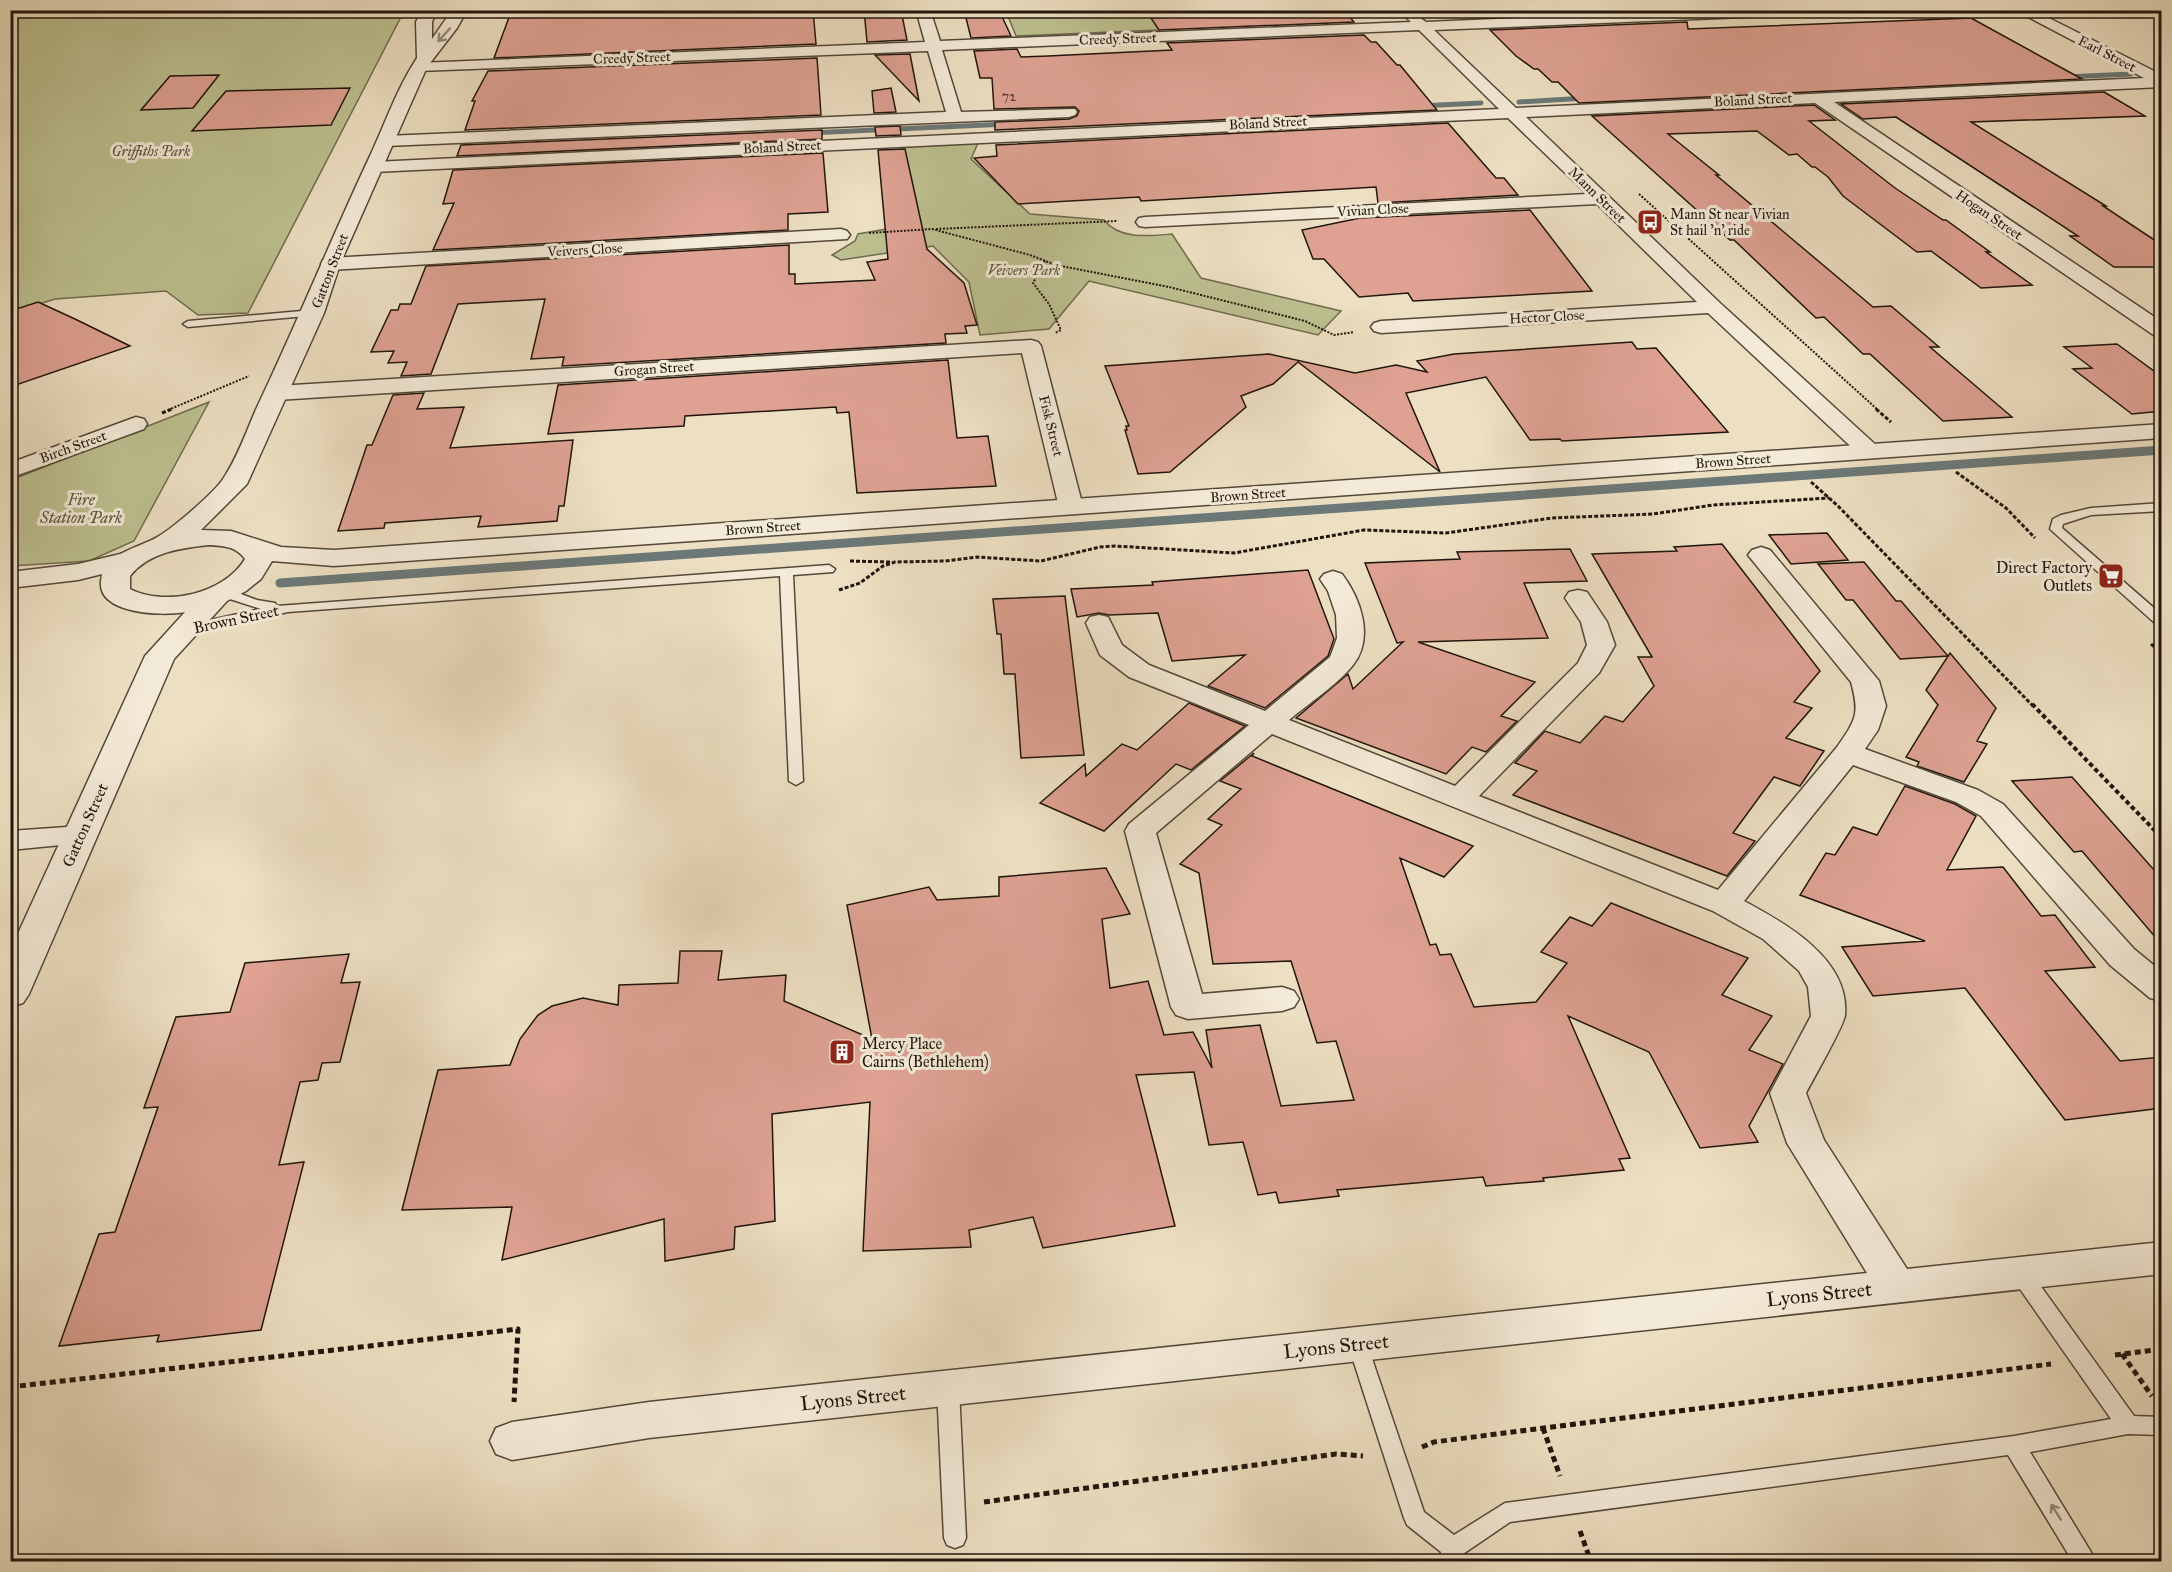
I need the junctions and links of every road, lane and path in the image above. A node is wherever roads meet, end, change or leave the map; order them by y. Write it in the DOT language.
graph roads {
  1 [pos="430,10"];
  2 [pos="460,10"];
  3 [pos="923,10"];
  4 [pos="1405,10"];
  5 [pos="1816,10"];
  6 [pos="2020,10"];
  7 [pos="1422,26"];
  8 [pos="934,46"];
  9 [pos="422,62"];
  10 [pos="2162,64"];
  11 [pos="2128,65"];
  12 [pos="2092,67"];
  13 [pos="2162,82"];
  14 [pos="1491,94"];
  15 [pos="1467,95"];
  16 [pos="1816,97"];
  17 [pos="1511,102"];
  18 [pos="1084,112"];
  19 [pos="955,117"];
  20 [pos="386,141"];
  21 [pos="374,167"];
  22 [pos="1633,189"];
  23 [pos="1601,199"];
  24 [pos="1145,222"];
  25 [pos="932,229"];
  26 [pos="841,235"];
  27 [pos="1046,261"];
  28 [pos="330,264"];
  29 [pos="1713,308"];
  30 [pos="313,313"];
  31 [pos="188,324"];
  32 [pos="1381,327"];
  33 [pos="2162,332"];
  34 [pos="1031,346"];
  35 [pos="293,357"];
  36 [pos="277,393"];
  37 [pos="136,424"];
  38 [pos="2162,431"];
  39 [pos="1929,448"];
  40 [pos="1869,451"];
  41 [pos="10,471"];
  42 [pos="1958,474"];
  43 [pos="1811,482"];
  44 [pos="234,484"];
  45 [pos="1984,492"];
  46 [pos="1829,498"];
  47 [pos="1071,507"];
  48 [pos="2162,507"];
  49 [pos="166,544"];
  50 [pos="249,546"];
  51 [pos="1761,555"];
  52 [pos="334,558"];
  53 [pos="133,559"];
  54 [pos="895,562"];
  55 [pos="824,569"];
  56 [pos="786,572"];
  57 [pos="37,578"];
  58 [pos="1333,579"];
  59 [pos="10,580"];
  60 [pos="114,586"];
  61 [pos="232,588"];
  62 [pos="787,590"];
  63 [pos="1578,598"];
  64 [pos="145,604"];
  65 [pos="288,608"];
  66 [pos="2162,621"];
  67 [pos="1099,623"];
  68 [pos="184,631"];
  69 [pos="160,656"];
  70 [pos="1271,723"];
  71 [pos="1847,753"];
  72 [pos="796,781"];
  73 [pos="1460,798"];
  74 [pos="81,835"];
  75 [pos="2162,838"];
  76 [pos="10,841"];
  77 [pos="1724,904"];
  78 [pos="2162,990"];
  79 [pos="10,994"];
  80 [pos="1282,999"];
  81 [pos="2162,1258"];
  82 [pos="2020,1273"];
  83 [pos="1896,1286"];
  84 [pos="1358,1344"];
  85 [pos="2162,1349"];
  86 [pos="2122,1354"];
  87 [pos="2081,1360"];
  88 [pos="10,1387"];
  89 [pos="948,1388"];
  90 [pos="2155,1400"];
  91 [pos="2128,1425"];
  92 [pos="2162,1426"];
  93 [pos="512,1441"];
  94 [pos="2014,1445"];
  95 [pos="1395,1458"];
  96 [pos="953,1506"];
  97 [pos="955,1538"];
  98 [pos="1452,1555"];
  99 [pos="2086,1562"];
  1 -- 9 [label="street, Gatton Street"];
  2 -- 9 [label="street, Gatton Street, one-way"];
  3 -- 8 [label="street"];
  4 -- 7 [label="street, Mann Street"];
  5 -- 7 [label="street, Creedy Street"];
  6 -- 11 [label="street, Earl Street"];
  7 -- 8 [label="street, Creedy Street"];
  7 -- 14 [label="street, Mann Street"];
  8 -- 9 [label="street, Creedy Street"];
  8 -- 19 [label="street"];
  9 -- 20 [label="street, Gatton Street"];
  10 -- 11 [label="street"];
  11 -- 12 [label="street"];
  11 -- 13 [label="street, Earl Street"];
  13 -- 16 [label="street, Boland Street"];
  14 -- 15 [label="street"];
  14 -- 17 [label="street, Mann Street"];
  16 -- 17 [label="street, Boland Street"];
  16 -- 33 [label="street, Hogan Street"];
  17 -- 21 [label="street, Boland Street"];
  17 -- 23 [label="street, Mann Street"];
  18 -- 19 [label="street, Boland Street"];
  19 -- 20 [label="street, Boland Street"];
  20 -- 21 [label="street, Gatton Street"];
  21 -- 28 [label="street, Gatton Street"];
  22 -- 39 [label="path"];
  23 -- 24 [label="street, Vivian Close"];
  23 -- 29 [label="street, Mann Street"];
  24 -- 25 [label="path"];
  25 -- 26 [label="path"];
  25 -- 27 [label="path"];
  26 -- 28 [label="street, Veivers Close"];
  27 -- 32 [label="path"];
  27 -- 34 [label="path"];
  28 -- 30 [label="street, Gatton Street"];
  29 -- 32 [label="street, Hector Close"];
  29 -- 40 [label="street, Mann Street"];
  30 -- 31 [label="lane"];
  30 -- 35 [label="street, Gatton Street"];
  34 -- 36 [label="street, Grogan Street"];
  34 -- 47 [label="street, Fisk Street"];
  35 -- 36 [label="street, Gatton Street"];
  35 -- 37 [label="path"];
  36 -- 44 [label="street, Gatton Street"];
  37 -- 41 [label="street, Birch Street"];
  38 -- 39 [label="street, Brown Street"];
  39 -- 40 [label="street, Brown Street"];
  40 -- 47 [label="street, Brown Street"];
  42 -- 45 [label="path"];
  43 -- 46 [label="path"];
  44 -- 49 [label="street"];
  44 -- 50 [label="street"];
  46 -- 54 [label="path"];
  46 -- 75 [label="path"];
  47 -- 52 [label="street, Brown Street"];
  48 -- 66 [label="lane"];
  49 -- 50 [label="street, Brown Street"];
  49 -- 53 [label="street"];
  50 -- 52 [label="street, Brown Street"];
  50 -- 61 [label="street"];
  51 -- 71 [label="street"];
  52 -- 61 [label="street, Brown Street"];
  53 -- 57 [label="street"];
  53 -- 60 [label="street"];
  54 -- 55 [label="path"];
  54 -- 62 [label="path"];
  55 -- 56 [label="lane, Brown Street"];
  56 -- 62 [label="lane"];
  56 -- 65 [label="lane, Brown Street"];
  57 -- 59 [label="street"];
  57 -- 60 [label="street"];
  58 -- 70 [label="street"];
  60 -- 64 [label="street"];
  61 -- 64 [label="street"];
  61 -- 65 [label="lane, Brown Street"];
  61 -- 68 [label="street, Gatton Street"];
  62 -- 72 [label="lane"];
  63 -- 73 [label="street"];
  64 -- 69 [label="street"];
  65 -- 68 [label="lane, Brown Street"];
  67 -- 70 [label="street"];
  68 -- 69 [label="street, Gatton Street"];
  69 -- 74 [label="street, Gatton Street"];
  70 -- 73 [label="street"];
  70 -- 80 [label="street"];
  71 -- 77 [label="street"];
  71 -- 78 [label="street"];
  73 -- 77 [label="street"];
  74 -- 76 [label="street"];
  74 -- 79 [label="street, Gatton Street"];
  77 -- 83 [label="street"];
  81 -- 82 [label="street, Lyons Street"];
  82 -- 83 [label="street, Lyons Street"];
  82 -- 87 [label="lane"];
  83 -- 84 [label="street, Lyons Street"];
  84 -- 89 [label="street, Lyons Street"];
  84 -- 95 [label="lane"];
  85 -- 86 [label="path"];
  86 -- 87 [label="path"];
  86 -- 90 [label="path"];
  87 -- 91 [label="lane"];
  87 -- 95 [label="path"];
  88 -- 93 [label="path"];
  89 -- 93 [label="street, Lyons Street"];
  89 -- 96 [label="lane"];
  91 -- 92 [label="lane"];
  91 -- 94 [label="lane"];
  94 -- 98 [label="lane"];
  99 -- 94 [label="lane, one-way"];
  95 -- 96 [label="path"];
  95 -- 98 [label="lane"];
  96 -- 97 [label="lane"];
}
